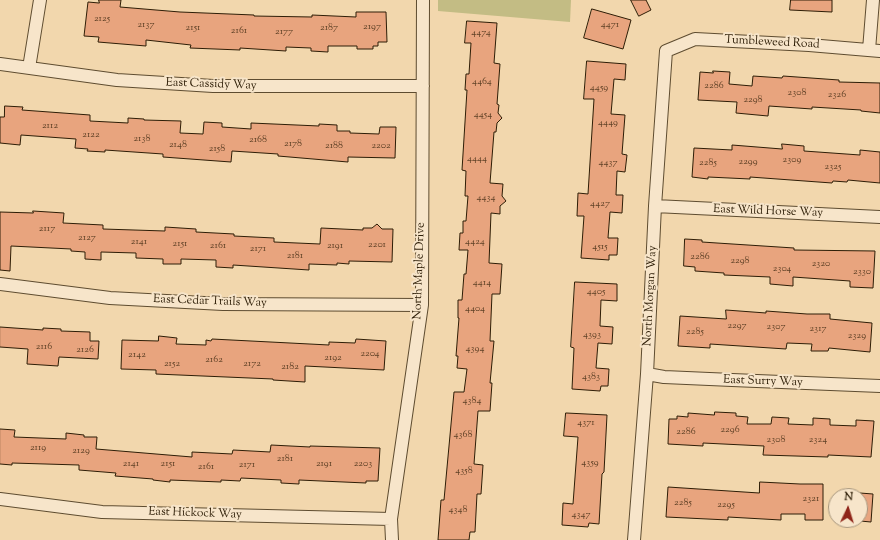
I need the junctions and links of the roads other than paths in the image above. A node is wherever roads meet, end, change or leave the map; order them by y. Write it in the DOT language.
graph roads {
  1 [pos="40,0"];
  2 [pos="423,0"];
  3 [pos="873,0"];
  4 [pos="875,50"];
  5 [pos="666,51"];
  6 [pos="0,64"];
  7 [pos="29,68"];
  8 [pos="422,86"];
  9 [pos="655,206"];
  10 [pos="880,217"];
  11 [pos="0,284"];
  12 [pos="422,305"];
  13 [pos="647,374"];
  14 [pos="880,386"];
  15 [pos="0,499"];
  16 [pos="391,519"];
  17 [pos="392,540"];
  18 [pos="634,540"];
  1 -- 7 [label="street"];
  2 -- 8 [label="street, North Maple Drive"];
  3 -- 4 [label="street"];
  4 -- 5 [label="street, Tumbleweed Road"];
  5 -- 9 [label="street, North Morgan Way"];
  6 -- 7 [label="street, East Cassidy Way"];
  7 -- 8 [label="street, East Cassidy Way"];
  8 -- 12 [label="street, North Maple Drive"];
  9 -- 10 [label="street, East Wild Horse Way"];
  9 -- 13 [label="street, North Morgan Way"];
  11 -- 12 [label="street, East Cedar Trails Way"];
  12 -- 16 [label="street, North Maple Drive"];
  13 -- 14 [label="street, East Surry Way"];
  13 -- 18 [label="street, North Morgan Way"];
  15 -- 16 [label="street, East Hickock Way"];
  16 -- 17 [label="street, North Maple Drive"];
}
